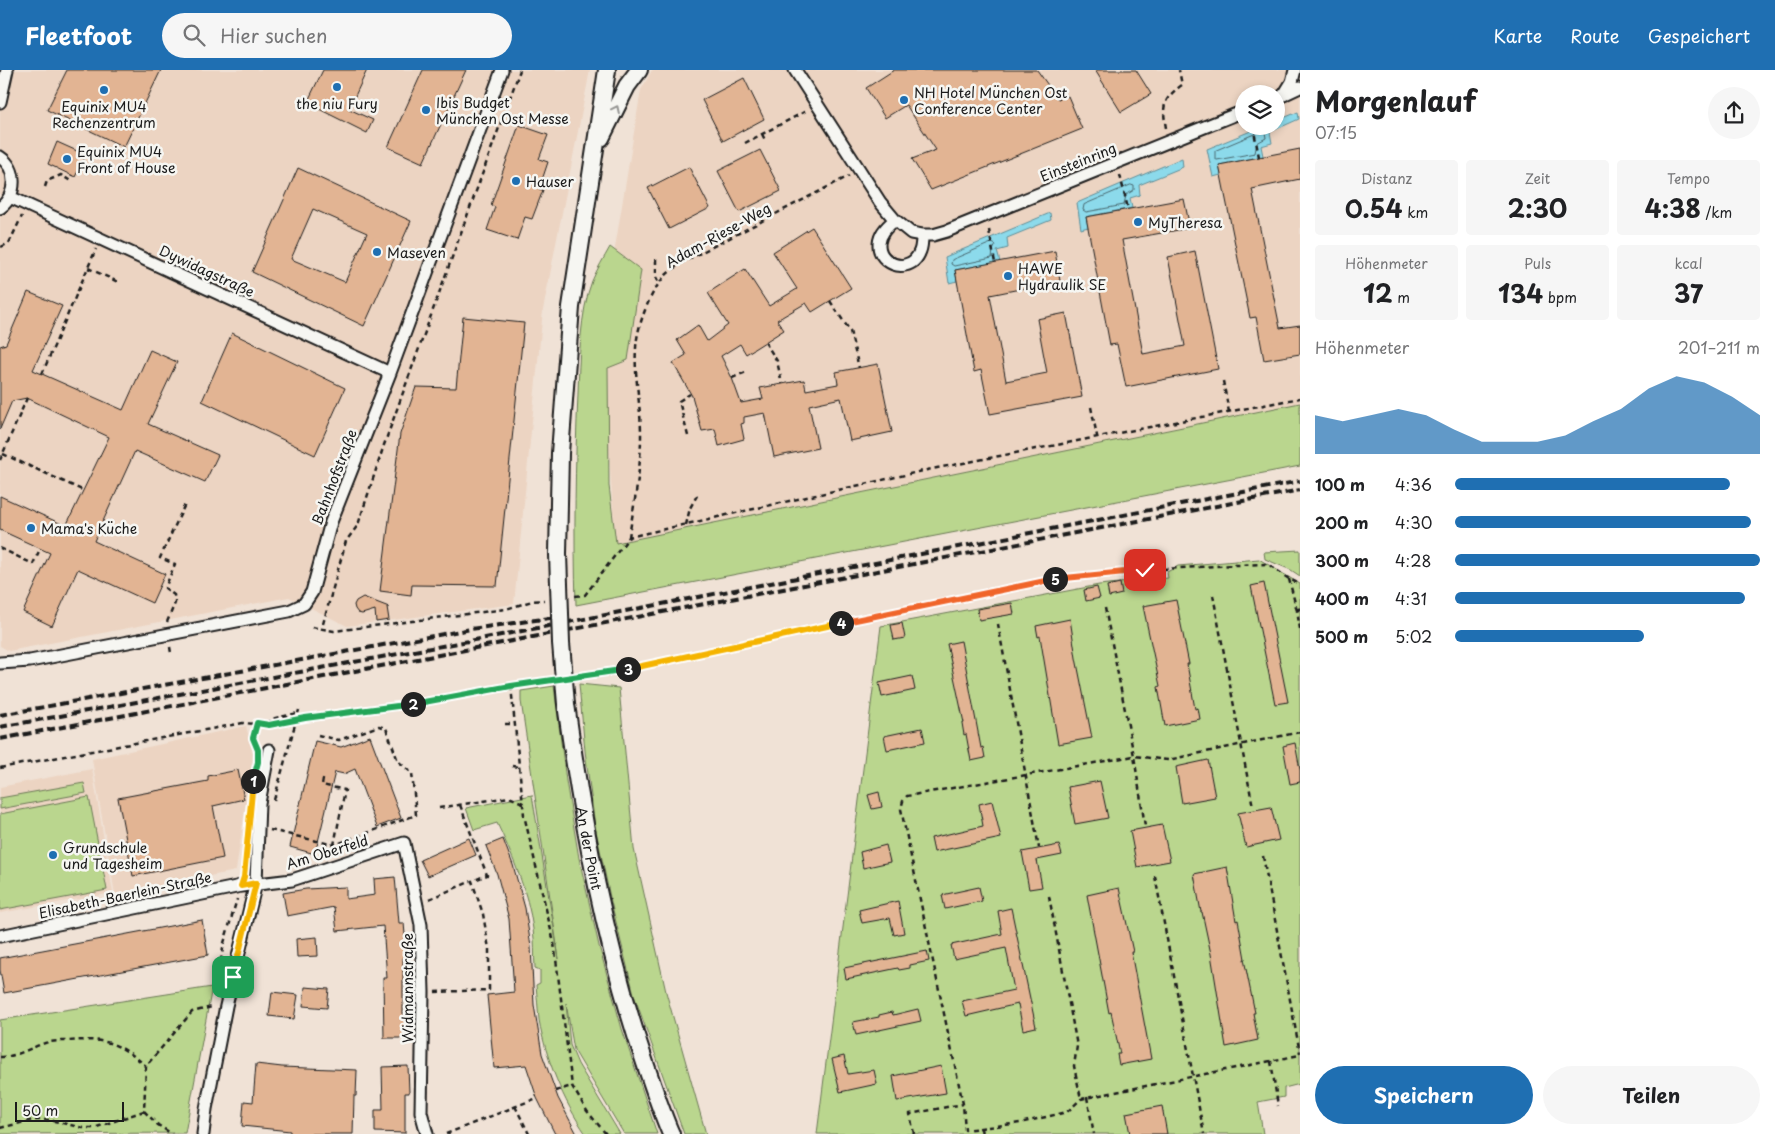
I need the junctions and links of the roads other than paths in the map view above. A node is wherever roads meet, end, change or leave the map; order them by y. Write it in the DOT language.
graph roads {
  1 [pos="7,70"];
  2 [pos="502,70"];
  3 [pos="607,70"];
  4 [pos="639,70"];
  5 [pos="795,70"];
  6 [pos="1295,70"];
  7 [pos="1300,87"];
  8 [pos="1285,90"];
  9 [pos="1285,94"];
  10 [pos="0,102"];
  11 [pos="1235,115"];
  12 [pos="595,148"];
  13 [pos="0,157"];
  14 [pos="10,197"];
  15 [pos="0,208"];
  16 [pos="895,220"];
  17 [pos="922,235"];
  18 [pos="390,372"];
  19 [pos="0,663"];
  20 [pos="263,750"];
  21 [pos="404,843"];
  22 [pos="256,883"];
  23 [pos="0,936"];
  24 [pos="203,1134"];
  25 [pos="426,1134"];
  26 [pos="671,1134"];
  1 -- 10 [label="street"];
  2 -- 18 [label="street, Bahnhofstraße"];
  3 -- 12 [label="street, An der Point"];
  12 -- 4 [label="street, one-way"];
  5 -- 16 [label="street"];
  6 -- 8 [label="street"];
  7 -- 9 [label="street"];
  11 -- 17 [label="street, Einsteinring"];
  12 -- 26 [label="street, An der Point, bridge"];
  13 -- 14 [label="street"];
  14 -- 15 [label="street"];
  14 -- 18 [label="street, Dywidagstraße"];
  16 -- 17 [label="street"];
  16 -- 17 [label="street"];
  18 -- 19 [label="street, Bahnhofstraße"];
  20 -- 22 [label="street"];
  21 -- 22 [label="street, Am Oberfeld"];
  21 -- 25 [label="street, Widmannstraße"];
  22 -- 23 [label="street, Elisabeth-Baerlein-Straße"];
  22 -- 24 [label="street"];
}
